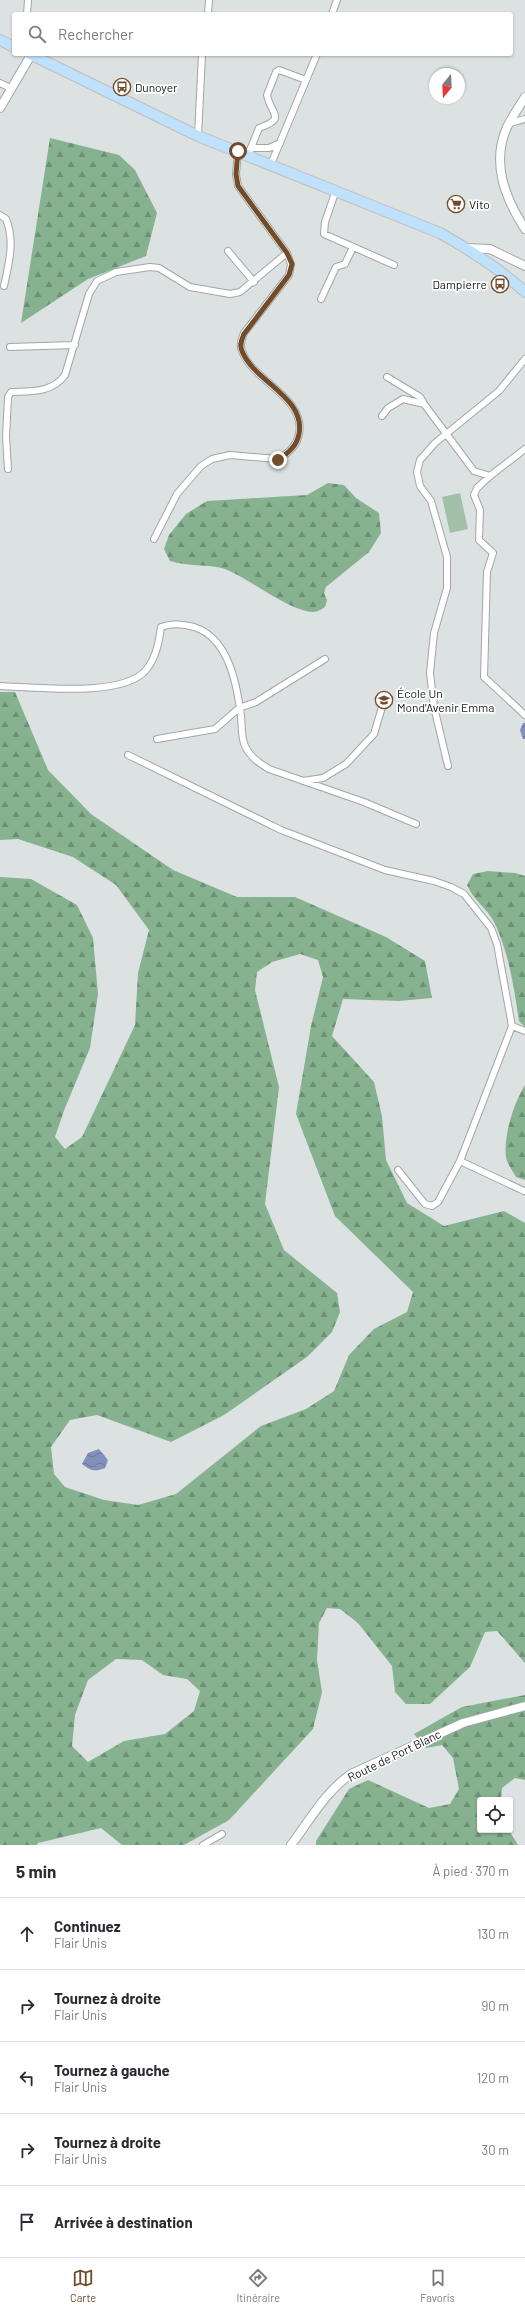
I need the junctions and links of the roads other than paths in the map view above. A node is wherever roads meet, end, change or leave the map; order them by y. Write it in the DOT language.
graph roads {
  1 [pos="28,0"];
  2 [pos="209,0"];
  3 [pos="337,0"];
  4 [pos="27,12"];
  5 [pos="208,12"];
  6 [pos="333,12"];
  7 [pos="0,40"];
  8 [pos="12,46"];
  9 [pos="29,56"];
  10 [pos="34,56"];
  11 [pos="202,56"];
  12 [pos="315,56"];
  13 [pos="306,80"];
  14 [pos="0,83"];
  15 [pos="12,89"];
  16 [pos="525,97"];
  17 [pos="0,108"];
  18 [pos="525,119"];
  19 [pos="510,123"];
  20 [pos="198,136"];
  21 [pos="280,144"];
  22 [pos="238,151"];
  23 [pos="249,151"];
  24 [pos="271,164"];
  25 [pos="336,190"];
  26 [pos="0,215"];
  27 [pos="525,229"];
  28 [pos="353,247"];
  29 [pos="466,248"];
  30 [pos="228,251"];
  31 [pos="287,253"];
  32 [pos="394,265"];
  33 [pos="525,266"];
  34 [pos="254,282"];
  35 [pos="4,286"];
  36 [pos="525,292"];
  37 [pos="321,299"];
  38 [pos="75,345"];
  39 [pos="10,347"];
  40 [pos="525,364"];
  41 [pos="387,377"];
  42 [pos="424,404"];
  43 [pos="382,416"];
  44 [pos="447,435"];
  45 [pos="525,448"];
  46 [pos="8,469"];
  47 [pos="490,476"];
  48 [pos="154,539"];
  49 [pos="325,659"];
  50 [pos="0,686"];
  51 [pos="385,697"];
  52 [pos="239,708"];
  53 [pos="525,715"];
  54 [pos="157,739"];
  55 [pos="128,755"];
  56 [pos="448,766"];
  57 [pos="302,781"];
  58 [pos="416,824"];
  59 [pos="512,1026"];
  60 [pos="525,1031"];
  61 [pos="460,1162"];
  62 [pos="398,1170"];
  63 [pos="524,1190"];
  64 [pos="525,1706"];
  65 [pos="222,1834"];
  66 [pos="204,1845"];
  67 [pos="291,1845"];
  1 -- 4 [label="street"];
  2 -- 5 [label="street"];
  3 -- 6 [label="street"];
  7 -- 8 [label="main road"];
  9 -- 15 [label="street"];
  10 -- 20 [label="main road"];
  11 -- 20 [label="street"];
  12 -- 13 [label="street"];
  13 -- 21 [label="street"];
  13 -- 23 [label="street"];
  14 -- 15 [label="street"];
  15 -- 17 [label="street"];
  16 -- 19 [label="street"];
  18 -- 19 [label="street"];
  19 -- 27 [label="street"];
  20 -- 22 [label="main road"];
  21 -- 23 [label="street"];
  21 -- 24 [label="street"];
  22 -- 23 [label="main road"];
  22 -- 31 [label="street"];
  23 -- 24 [label="main road"];
  24 -- 25 [label="main road"];
  25 -- 28 [label="street"];
  25 -- 29 [label="main road"];
  26 -- 35 [label="street"];
  28 -- 32 [label="street"];
  28 -- 37 [label="street"];
  29 -- 33 [label="street"];
  29 -- 36 [label="main road"];
  30 -- 34 [label="street"];
  31 -- 34 [label="street"];
  31 -- 48 [label="street"];
  34 -- 38 [label="street"];
  38 -- 39 [label="street"];
  38 -- 46 [label="street"];
  40 -- 44 [label="street"];
  41 -- 42 [label="street"];
  42 -- 43 [label="street"];
  42 -- 44 [label="street"];
  44 -- 47 [label="street"];
  44 -- 56 [label="street"];
  45 -- 47 [label="street"];
  47 -- 53 [label="street"];
  49 -- 52 [label="street"];
  50 -- 52 [label="street"];
  51 -- 57 [label="street"];
  52 -- 54 [label="street"];
  52 -- 57 [label="street"];
  55 -- 59 [label="street"];
  57 -- 58 [label="street"];
  59 -- 60 [label="street"];
  59 -- 61 [label="street"];
  61 -- 62 [label="street"];
  61 -- 63 [label="street"];
  64 -- 67 [label="street, Route de Port Blanc"];
  65 -- 66 [label="street"];
}
